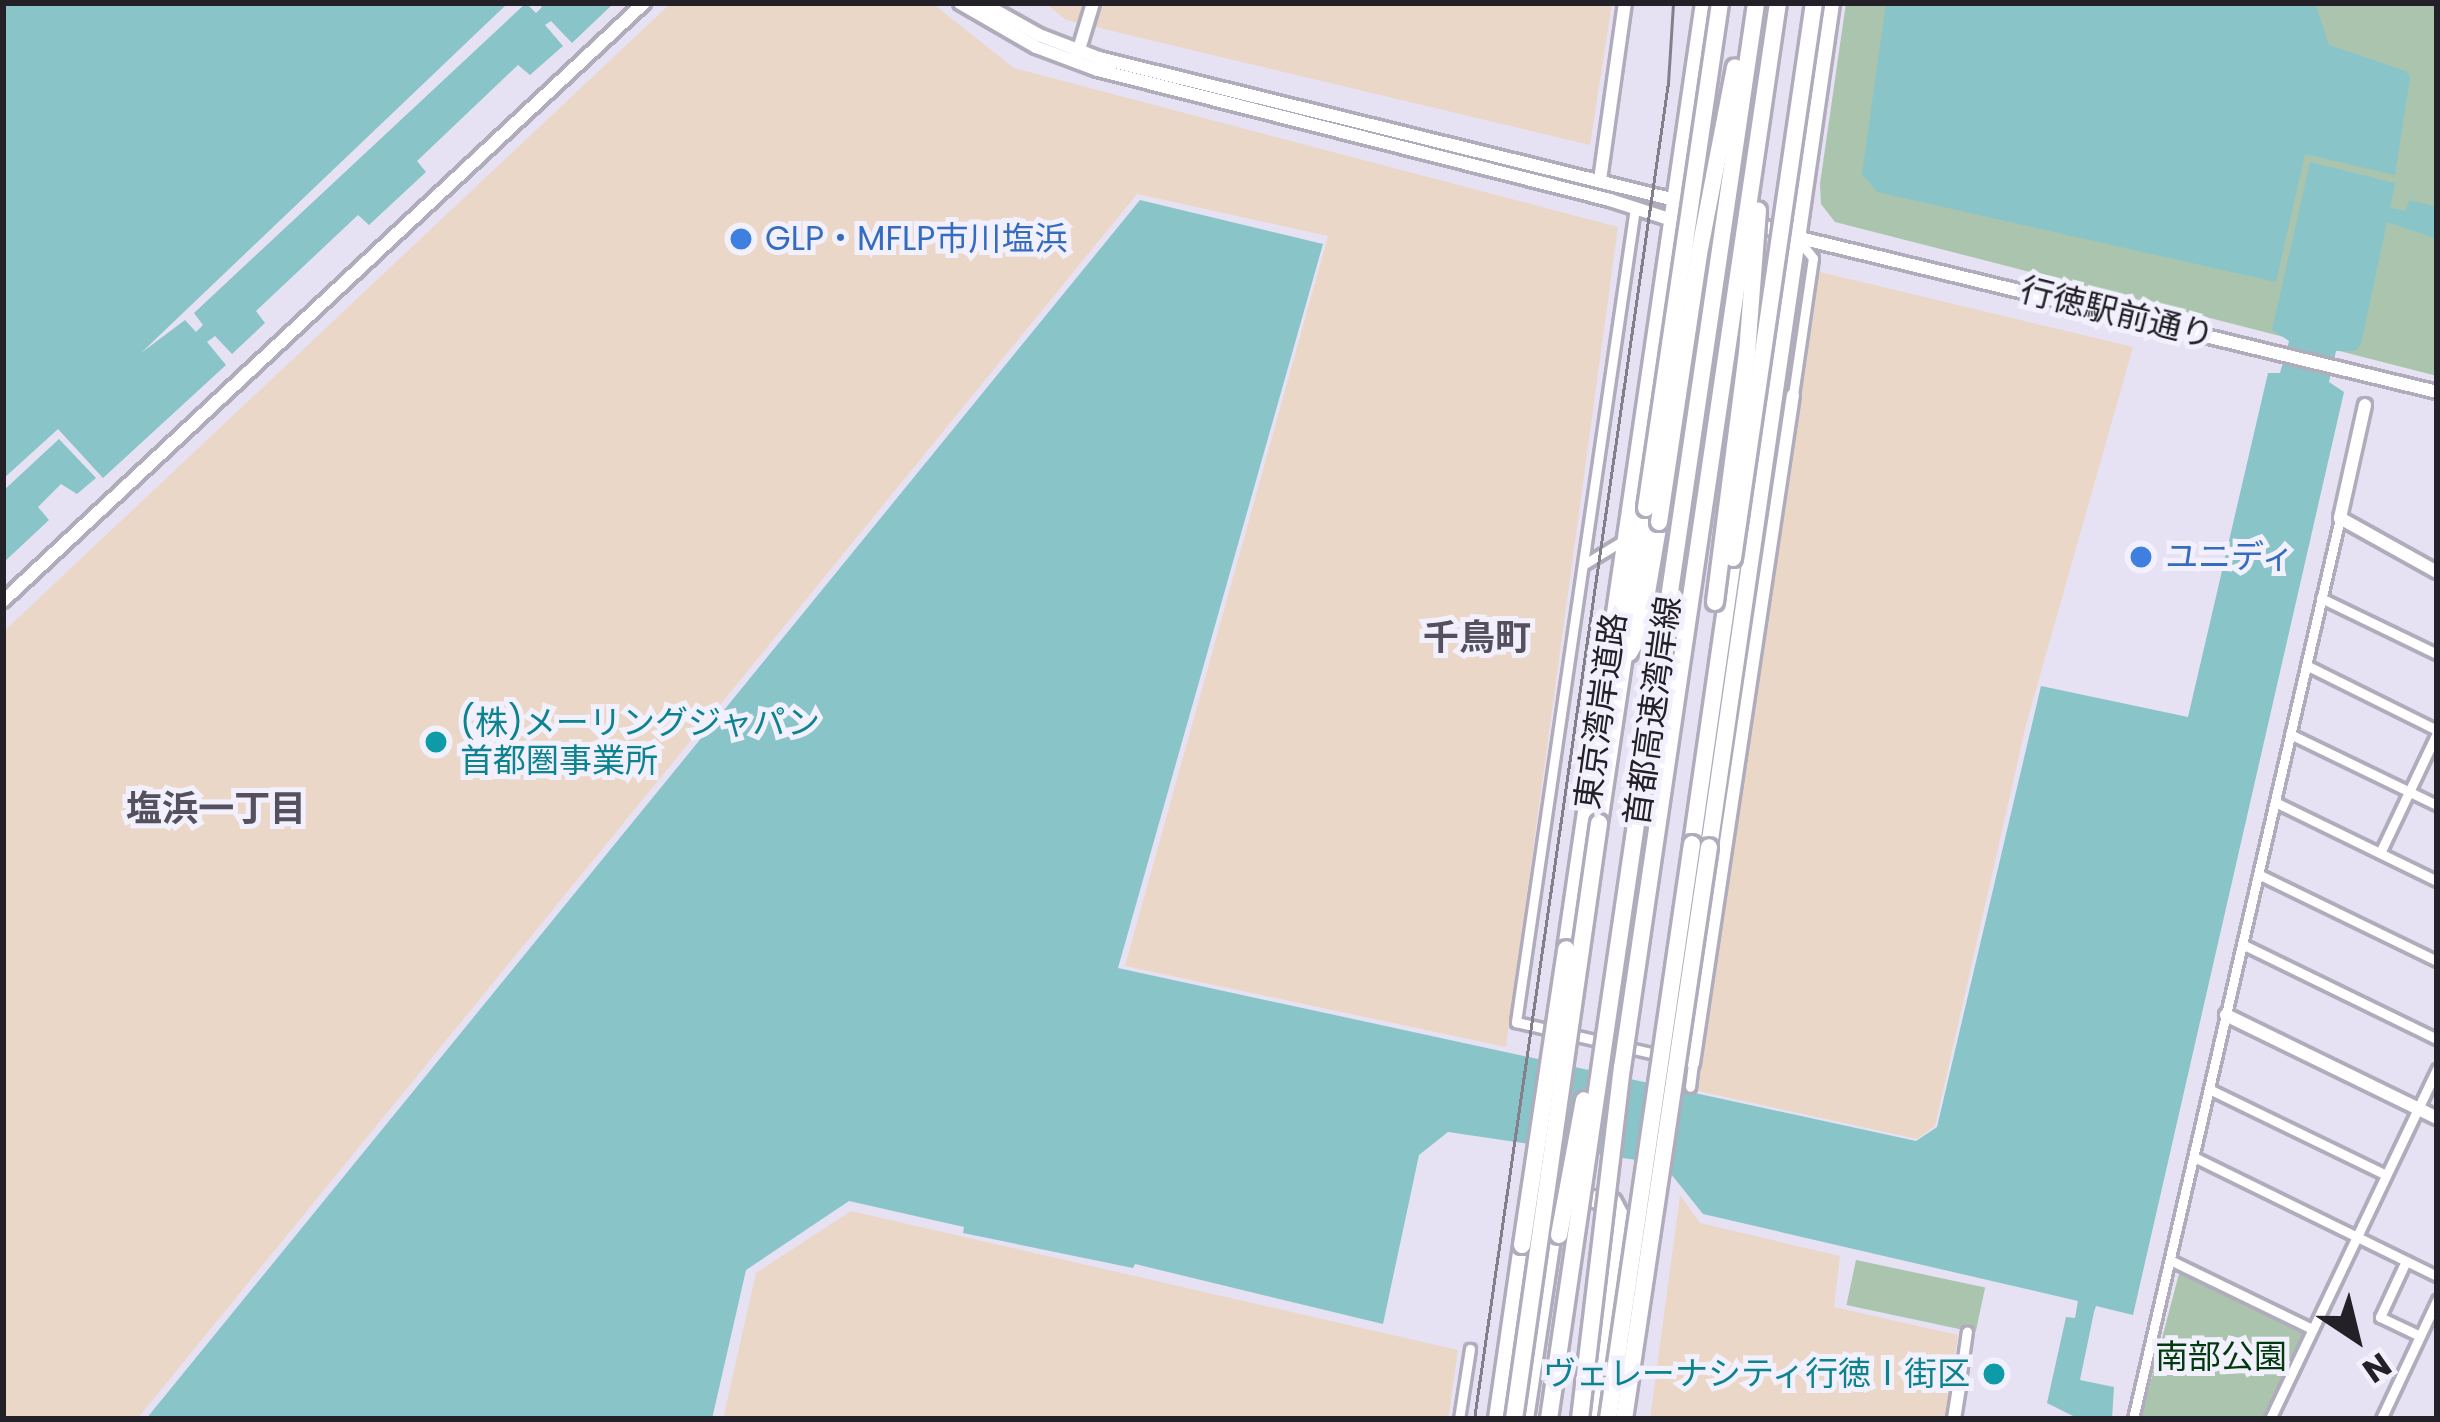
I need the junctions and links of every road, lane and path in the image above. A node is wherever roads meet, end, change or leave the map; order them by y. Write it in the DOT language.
graph roads {
  1 [pos="644,3"];
  2 [pos="960,3"];
  3 [pos="982,3"];
  4 [pos="1093,3"];
  5 [pos="1625,3"];
  6 [pos="1704,3"];
  7 [pos="1720,3"];
  8 [pos="1747,3"];
  9 [pos="1756,3"];
  10 [pos="1778,3"];
  11 [pos="1814,3"];
  12 [pos="1832,3"];
  13 [pos="1077,56"];
  14 [pos="1191,88"];
  15 [pos="1264,98"];
  16 [pos="1261,115"];
  17 [pos="1419,136"];
  18 [pos="1415,152"];
  19 [pos="1519,160"];
  20 [pos="1754,174"];
  21 [pos="1515,176"];
  22 [pos="1600,180"];
  23 [pos="1676,200"];
  24 [pos="1635,208"];
  25 [pos="1672,221"];
  26 [pos="1796,237"];
  27 [pos="2437,392"];
  28 [pos="1793,395"];
  29 [pos="2365,405"];
  30 [pos="1653,515"];
  31 [pos="2340,518"];
  32 [pos="1626,538"];
  33 [pos="1583,565"];
  34 [pos="2437,571"];
  35 [pos="2321,598"];
  36 [pos="3,601"];
  37 [pos="2437,654"];
  38 [pos="2306,665"];
  39 [pos="2437,731"];
  40 [pos="2290,734"];
  41 [pos="2409,792"];
  42 [pos="1699,794"];
  43 [pos="2275,802"];
  44 [pos="2437,806"];
  45 [pos="1592,822"];
  46 [pos="1701,846"];
  47 [pos="2380,853"];
  48 [pos="2258,874"];
  49 [pos="2437,881"];
  50 [pos="2242,944"];
  51 [pos="2437,961"];
  52 [pos="1577,983"];
  53 [pos="2227,1015"];
  54 [pos="2437,1039"];
  55 [pos="1604,1046"];
  56 [pos="1660,1054"];
  57 [pos="1693,1063"];
  58 [pos="2437,1069"];
  59 [pos="1690,1088"];
  60 [pos="2210,1089"];
  61 [pos="2418,1109"];
  62 [pos="2437,1118"];
  63 [pos="2194,1157"];
  64 [pos="2386,1175"];
  65 [pos="2356,1237"];
  66 [pos="1522,1245"];
  67 [pos="2170,1260"];
  68 [pos="2406,1261"];
  69 [pos="2437,1276"];
  70 [pos="1641,1292"];
  71 [pos="2437,1300"];
  72 [pos="2312,1329"];
  73 [pos="1967,1331"];
  74 [pos="2420,1336"];
  75 [pos="1470,1349"];
  76 [pos="1960,1380"];
  77 [pos="1460,1419"];
  78 [pos="1497,1419"];
  79 [pos="1514,1419"];
  80 [pos="1528,1419"];
  81 [pos="1549,1419"];
  82 [pos="1580,1419"];
  83 [pos="1589,1419"];
  84 [pos="1608,1419"];
  85 [pos="1624,1419"];
  86 [pos="1954,1419"];
  87 [pos="2133,1419"];
  88 [pos="2270,1419"];
  89 [pos="2381,1419"];
  1 -- 36 [label="street"];
  2 -- 13 [label="street"];
  3 -- 13 [label="street"];
  4 -- 13 [label="street"];
  5 -- 22 [label="street"];
  6 -- 23 [label="highway, 東京湾岸道路"];
  7 -- 30 [label="highway, bridge"];
  8 -- 30 [label="highway, bridge"];
  9 -- 55 [label="highway, 首都高速湾岸線, bridge"];
  10 -- 20 [label="highway, 首都高速湾岸線, bridge"];
  11 -- 42 [label="highway, bridge"];
  12 -- 26 [label="highway"];
  13 -- 14 [label="street"];
  14 -- 15 [label="street"];
  14 -- 16 [label="street"];
  15 -- 16 [label="street"];
  15 -- 17 [label="street"];
  16 -- 18 [label="street"];
  17 -- 18 [label="street"];
  17 -- 19 [label="street"];
  18 -- 21 [label="street"];
  19 -- 21 [label="street"];
  19 -- 22 [label="street"];
  20 -- 42 [label="highway, bridge"];
  20 -- 82 [label="highway, 首都高速湾岸線, bridge"];
  21 -- 24 [label="street"];
  22 -- 23 [label="street"];
  23 -- 25 [label="highway, 東京湾岸道路"];
  23 -- 26 [label="street"];
  24 -- 25 [label="street"];
  24 -- 33 [label="street"];
  25 -- 26 [label="street"];
  25 -- 32 [label="highway, 東京湾岸道路"];
  26 -- 27 [label="street, 行徳駅前通り"];
  26 -- 28 [label="street"];
  26 -- 46 [label="highway"];
  28 -- 57 [label="street"];
  29 -- 31 [label="street"];
  30 -- 45 [label="highway, 東京湾岸道路"];
  31 -- 34 [label="street"];
  31 -- 35 [label="street"];
  32 -- 33 [label="street"];
  32 -- 45 [label="highway, 東京湾岸道路"];
  33 -- 57 [label="street"];
  35 -- 37 [label="street"];
  35 -- 38 [label="street"];
  38 -- 39 [label="street"];
  38 -- 40 [label="street"];
  39 -- 41 [label="street"];
  40 -- 41 [label="street"];
  40 -- 43 [label="street"];
  41 -- 44 [label="street"];
  41 -- 47 [label="street"];
  42 -- 46 [label="highway"];
  43 -- 47 [label="street"];
  43 -- 48 [label="street"];
  45 -- 52 [label="highway, 東京湾岸道路, bridge"];
  45 -- 66 [label="highway, 東京湾岸道路, bridge"];
  46 -- 56 [label="highway, bridge"];
  46 -- 70 [label="highway, bridge"];
  47 -- 49 [label="street"];
  48 -- 50 [label="street"];
  48 -- 51 [label="street"];
  50 -- 53 [label="street"];
  50 -- 54 [label="street"];
  52 -- 66 [label="highway, bridge"];
  52 -- 79 [label="highway, 東京湾岸道路, bridge"];
  53 -- 60 [label="street"];
  53 -- 61 [label="street"];
  55 -- 80 [label="highway, bridge"];
  55 -- 81 [label="highway, 首都高速湾岸線, bridge"];
  56 -- 70 [label="highway, bridge"];
  56 -- 84 [label="highway, bridge"];
  57 -- 59 [label="street"];
  58 -- 61 [label="street"];
  60 -- 63 [label="street"];
  60 -- 64 [label="street"];
  61 -- 62 [label="street"];
  61 -- 64 [label="street"];
  63 -- 65 [label="street"];
  63 -- 67 [label="street"];
  64 -- 65 [label="street"];
  65 -- 68 [label="street"];
  65 -- 72 [label="street"];
  66 -- 78 [label="highway, 東京湾岸道路"];
  67 -- 72 [label="street"];
  67 -- 87 [label="street"];
  68 -- 69 [label="street"];
  68 -- 74 [label="street"];
  70 -- 85 [label="highway, bridge"];
  71 -- 74 [label="street"];
  72 -- 88 [label="street"];
  73 -- 76 [label="street"];
  74 -- 89 [label="street"];
  75 -- 77 [label="street"];
  76 -- 86 [label="street"];
  80 -- 83 [label="highway"];
}
